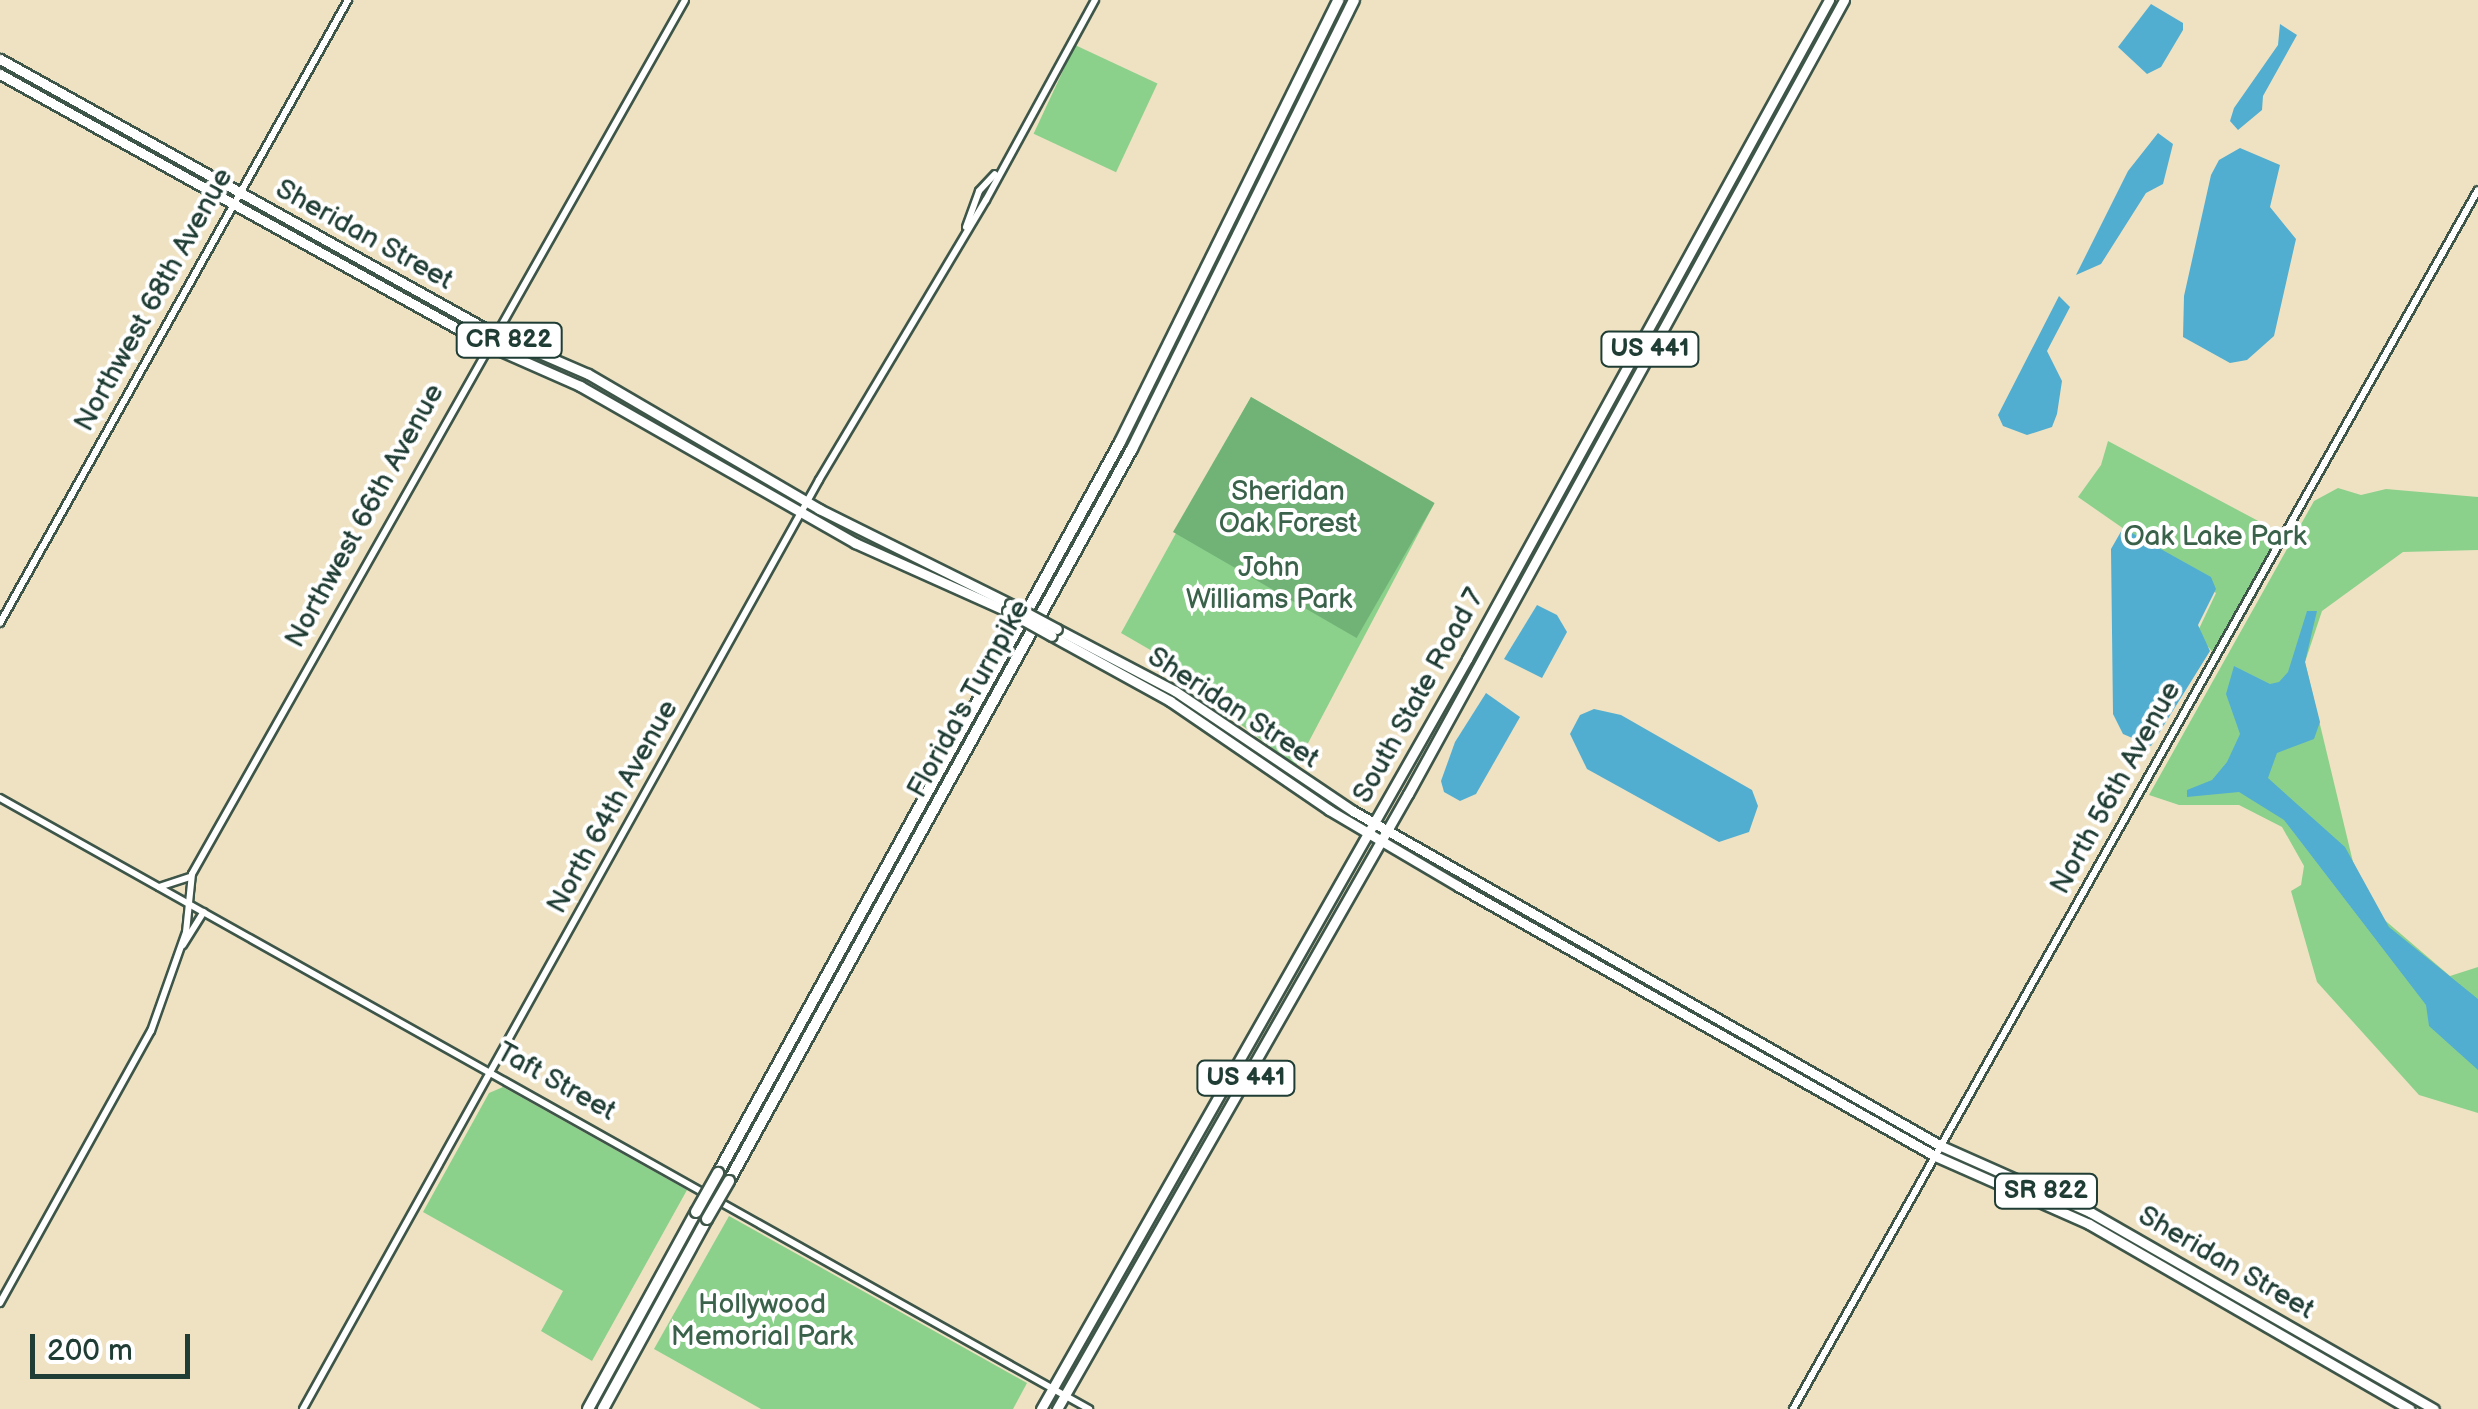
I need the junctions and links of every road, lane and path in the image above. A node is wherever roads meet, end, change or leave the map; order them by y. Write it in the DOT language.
graph roads {
  1 [pos="348,0"];
  2 [pos="685,0"];
  3 [pos="1096,0"];
  4 [pos="1338,0"];
  5 [pos="1354,0"];
  6 [pos="1829,0"];
  7 [pos="1844,0"];
  8 [pos="0,59"];
  9 [pos="0,74"];
  10 [pos="1780,88"];
  11 [pos="1784,107"];
  12 [pos="2478,190"];
  13 [pos="240,191"];
  14 [pos="233,203"];
  15 [pos="493,333"];
  16 [pos="487,344"];
  17 [pos="808,502"];
  18 [pos="802,513"];
  19 [pos="1009,607"];
  20 [pos="0,623"];
  21 [pos="1054,632"];
  22 [pos="1476,642"];
  23 [pos="1476,671"];
  24 [pos="0,798"];
  25 [pos="1374,823"];
  26 [pos="1387,830"];
  27 [pos="1368,834"];
  28 [pos="1382,842"];
  29 [pos="192,874"];
  30 [pos="158,887"];
  31 [pos="186,903"];
  32 [pos="204,912"];
  33 [pos="181,948"];
  34 [pos="1299,957"];
  35 [pos="1307,973"];
  36 [pos="491,1071"];
  37 [pos="1220,1097"];
  38 [pos="1224,1117"];
  39 [pos="1198,1136"];
  40 [pos="1941,1146"];
  41 [pos="1202,1154"];
  42 [pos="1935,1156"];
  43 [pos="2032,1198"];
  44 [pos="2098,1216"];
  45 [pos="2089,1224"];
  46 [pos="1144,1231"];
  47 [pos="2134,1237"];
  48 [pos="1148,1248"];
  49 [pos="1129,1257"];
  50 [pos="1134,1272"];
  51 [pos="0,1303"];
  52 [pos="2295,1343"];
  53 [pos="2341,1355"];
  54 [pos="1052,1388"];
  55 [pos="1064,1396"];
  56 [pos="303,1409"];
  57 [pos="588,1409"];
  58 [pos="603,1409"];
  59 [pos="1041,1409"];
  60 [pos="1057,1409"];
  61 [pos="1088,1409"];
  62 [pos="1793,1409"];
  63 [pos="2410,1409"];
  64 [pos="2434,1409"];
  1 -- 13 [label="street, Northwest 68th Avenue"];
  2 -- 15 [label="street, Northwest 66th Avenue"];
  3 -- 17 [label="street, North 64th Avenue"];
  4 -- 57 [label="highway, Florida's Turnpike, bridge"];
  5 -- 58 [label="highway, Florida's Turnpike, bridge"];
  6 -- 10 [label="main road, South State Road 7 / US 441"];
  7 -- 11 [label="main road, South State Road 7 / US 441"];
  8 -- 13 [label="main road, Sheridan Street / CR 822"];
  9 -- 14 [label="main road, Sheridan Street / CR 822"];
  10 -- 11 [label="main road"];
  10 -- 22 [label="main road, South State Road 7 / US 441"];
  11 -- 23 [label="main road, South State Road 7 / US 441"];
  12 -- 40 [label="street, North 56th Avenue"];
  13 -- 14 [label="street, Northwest 68th Avenue"];
  13 -- 15 [label="main road, Sheridan Street / CR 822"];
  14 -- 16 [label="main road, Sheridan Street / CR 822"];
  14 -- 20 [label="street, Northwest 68th Avenue"];
  15 -- 16 [label="street, Northwest 66th Avenue"];
  15 -- 17 [label="main road, Sheridan Street / CR 822"];
  16 -- 18 [label="main road, Sheridan Street / CR 822"];
  16 -- 29 [label="street, Northwest 66th Avenue"];
  17 -- 18 [label="street, North 64th Avenue"];
  17 -- 19 [label="main road, Sheridan Street / CR 822"];
  18 -- 19 [label="main road, Sheridan Street / CR 822"];
  18 -- 36 [label="street, North 64th Avenue"];
  19 -- 21 [label="main road, Sheridan Street / CR 822, bridge"];
  21 -- 25 [label="main road, Sheridan Street / CR 822"];
  21 -- 27 [label="main road, Sheridan Street / CR 822"];
  22 -- 23 [label="main road"];
  22 -- 25 [label="main road, South State Road 7 / US 441"];
  23 -- 26 [label="main road, South State Road 7 / US 441"];
  24 -- 30 [label="street, Taft Street"];
  25 -- 26 [label="main road, Sheridan Street / SR 822"];
  25 -- 27 [label="main road, South State Road 7 / US 441"];
  26 -- 28 [label="main road, South State Road 7 / US 441"];
  26 -- 40 [label="main road, Sheridan Street / SR 822"];
  27 -- 28 [label="main road, Sheridan Street / SR 822"];
  27 -- 34 [label="main road, South State Road 7 / US 441"];
  28 -- 35 [label="main road, South State Road 7 / US 441"];
  28 -- 42 [label="main road, Sheridan Street / SR 822"];
  29 -- 30 [label="street"];
  29 -- 31 [label="street, Northwest 66th Avenue"];
  30 -- 31 [label="street, Taft Street"];
  31 -- 32 [label="street, Taft Street"];
  31 -- 33 [label="street, Northwest 66th Avenue"];
  32 -- 33 [label="street"];
  32 -- 36 [label="street, Taft Street"];
  33 -- 51 [label="street"];
  34 -- 35 [label="main road"];
  34 -- 37 [label="main road, South State Road 7 / US 441"];
  35 -- 38 [label="main road, South State Road 7 / US 441"];
  36 -- 54 [label="street, Taft Street"];
  36 -- 56 [label="street, North 64th Avenue"];
  37 -- 38 [label="main road"];
  37 -- 39 [label="main road, South State Road 7 / US 441"];
  38 -- 41 [label="main road, South State Road 7 / US 441"];
  39 -- 41 [label="main road"];
  39 -- 46 [label="main road, South State Road 7 / US 441"];
  40 -- 42 [label="street, North 56th Avenue"];
  40 -- 44 [label="main road, Sheridan Street / SR 822"];
  41 -- 48 [label="main road, South State Road 7 / US 441"];
  42 -- 43 [label="main road, Sheridan Street / SR 822"];
  42 -- 62 [label="street, North 56th Avenue"];
  43 -- 44 [label="main road"];
  43 -- 45 [label="main road, Sheridan Street / SR 822"];
  44 -- 47 [label="main road, Sheridan Street / SR 822"];
  45 -- 47 [label="main road"];
  45 -- 52 [label="main road, Sheridan Street / SR 822"];
  46 -- 48 [label="main road"];
  46 -- 49 [label="main road, South State Road 7 / US 441"];
  47 -- 53 [label="main road, Sheridan Street / SR 822"];
  48 -- 50 [label="main road, South State Road 7 / US 441"];
  49 -- 50 [label="main road"];
  49 -- 54 [label="main road, South State Road 7 / US 441"];
  50 -- 55 [label="main road, South State Road 7 / US 441"];
  52 -- 53 [label="main road"];
  52 -- 63 [label="main road, Sheridan Street / SR 822"];
  53 -- 64 [label="main road, Sheridan Street / SR 822"];
  54 -- 55 [label="street, Taft Street"];
  54 -- 59 [label="main road, South State Road 7 / US 441"];
  55 -- 60 [label="main road, South State Road 7 / US 441"];
  55 -- 61 [label="street, Taft Street"];
}
